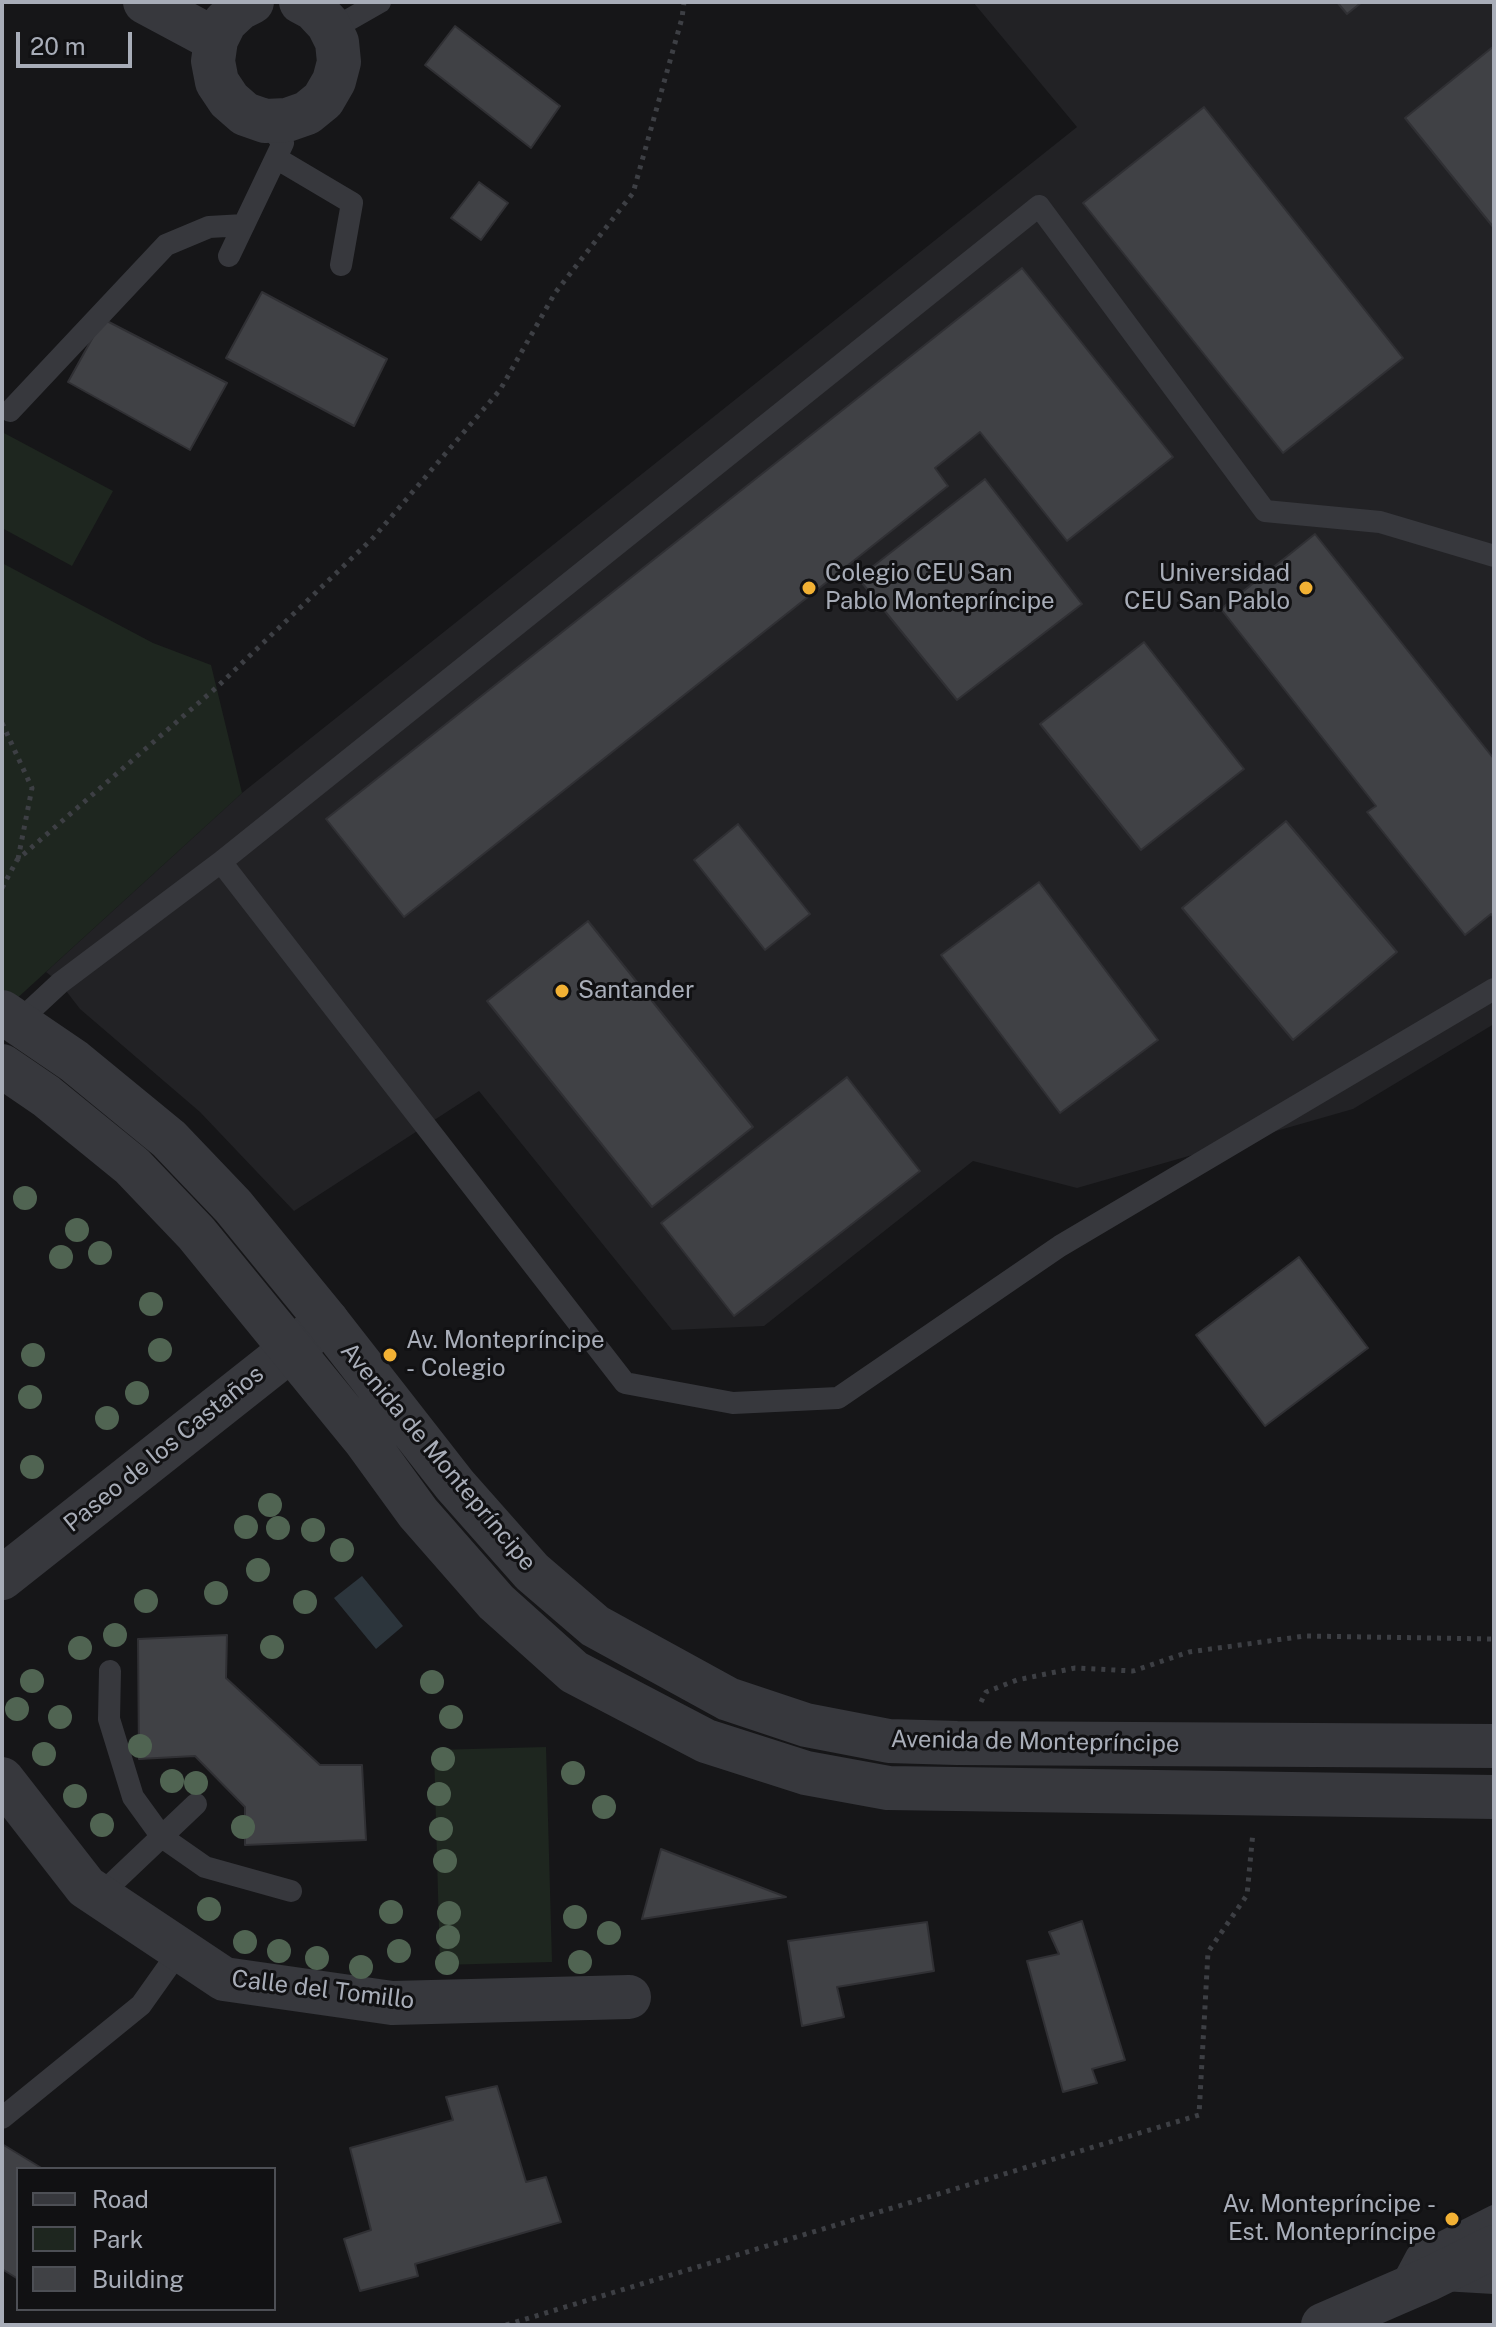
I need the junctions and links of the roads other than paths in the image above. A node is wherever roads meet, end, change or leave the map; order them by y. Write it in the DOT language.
graph roads {
  1 [pos="145,2"];
  2 [pos="252,2"];
  3 [pos="380,2"];
  4 [pos="316,16"];
  5 [pos="216,40"];
  6 [pos="270,139"];
  7 [pos="244,225"];
  8 [pos="229,256"];
  9 [pos="341,265"];
  10 [pos="10,411"];
  11 [pos="1494,556"];
  12 [pos="221,862"];
  13 [pos="1494,989"];
  14 [pos="10,1017"];
  15 [pos="2,1066"];
  16 [pos="327,1321"];
  17 [pos="290,1349"];
  18 [pos="2,1578"];
  19 [pos="110,1671"];
  20 [pos="1494,1746"];
  21 [pos="2,1779"];
  22 [pos="1494,1797"];
  23 [pos="196,1804"];
  24 [pos="162,1837"];
  25 [pos="291,1891"];
  26 [pos="99,1896"];
  27 [pos="180,1950"];
  28 [pos="629,1997"];
  29 [pos="2,2118"];
  30 [pos="1494,2216"];
  31 [pos="1494,2247"];
  32 [pos="1494,2283"];
  33 [pos="1413,2286"];
  34 [pos="1323,2325"];
  1 -- 5 [label="street"];
  2 -- 5 [label="street"];
  3 -- 4 [label="lane"];
  4 -- 6 [label="street"];
  5 -- 6 [label="street"];
  6 -- 7 [label="lane"];
  6 -- 9 [label="lane"];
  7 -- 8 [label="lane"];
  7 -- 10 [label="lane"];
  11 -- 12 [label="lane"];
  12 -- 13 [label="lane"];
  12 -- 14 [label="lane"];
  14 -- 16 [label="street, Avenida de Montepríncipe"];
  15 -- 17 [label="street, Avenida de Montepríncipe"];
  16 -- 17 [label="street, Paseo de los Castaños"];
  16 -- 20 [label="street, Avenida de Montepríncipe"];
  17 -- 18 [label="street, Paseo de los Castaños"];
  17 -- 22 [label="street, Avenida de Montepríncipe"];
  19 -- 24 [label="lane"];
  21 -- 26 [label="street, Calle del Tomillo"];
  23 -- 24 [label="lane"];
  24 -- 25 [label="lane"];
  24 -- 26 [label="lane"];
  26 -- 27 [label="street, Calle del Tomillo"];
  27 -- 28 [label="street, Calle del Tomillo"];
  27 -- 29 [label="lane"];
  30 -- 33 [label="lane"];
  31 -- 33 [label="street"];
  32 -- 33 [label="lane"];
  33 -- 34 [label="street"];
}
